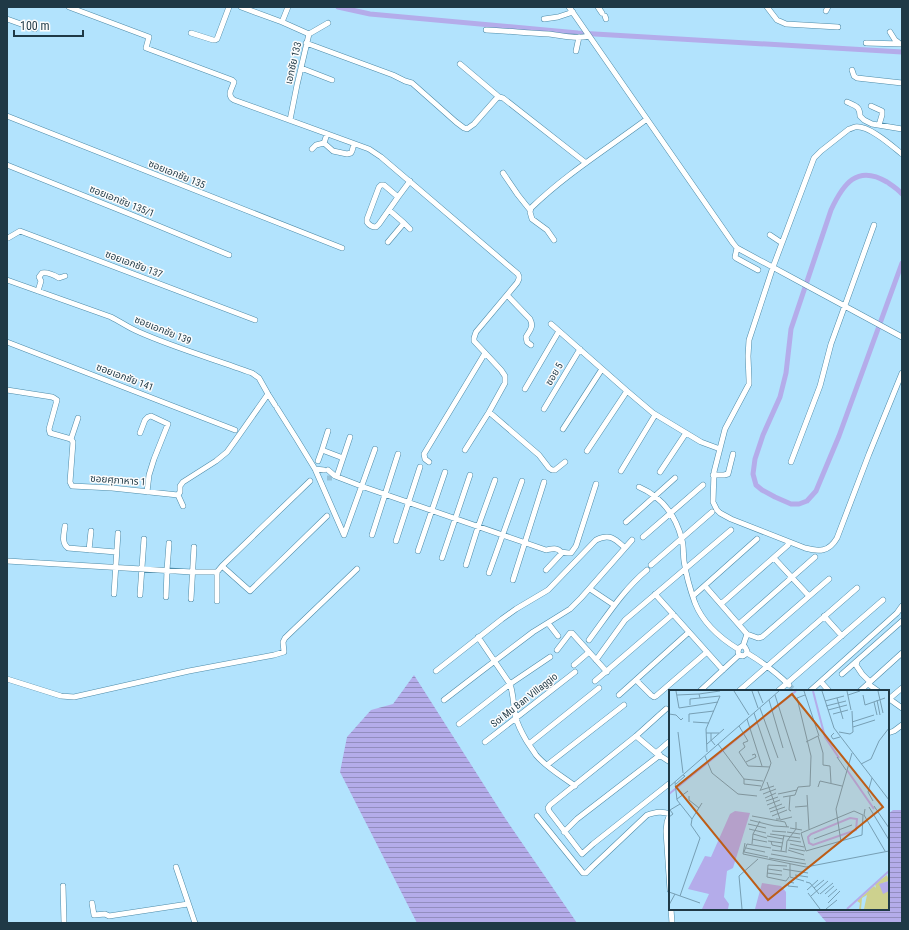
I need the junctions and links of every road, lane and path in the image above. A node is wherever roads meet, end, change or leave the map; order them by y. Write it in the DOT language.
graph roads {
  1 [pos="69,7"];
  2 [pos="229,7"];
  3 [pos="241,7"];
  4 [pos="288,7"];
  5 [pos="569,7"];
  6 [pos="598,7"];
  7 [pos="767,7"];
  8 [pos="573,12"];
  9 [pos="604,16"];
  10 [pos="7,19"];
  11 [pos="544,19"];
  12 [pos="282,22"];
  13 [pos="328,23"];
  14 [pos="838,27"];
  15 [pos="35,29"];
  16 [pos="486,30"];
  17 [pos="890,32"];
  18 [pos="190,33"];
  19 [pos="309,34"];
  20 [pos="589,35"];
  21 [pos="579,37"];
  22 [pos="306,42"];
  23 [pos="866,43"];
  24 [pos="900,44"];
  25 [pos="576,51"];
  26 [pos="460,64"];
  27 [pos="301,68"];
  28 [pos="852,70"];
  29 [pos="332,80"];
  30 [pos="902,83"];
  31 [pos="499,97"];
  32 [pos="847,102"];
  33 [pos="871,106"];
  34 [pos="7,116"];
  35 [pos="647,119"];
  36 [pos="290,120"];
  37 [pos="879,125"];
  38 [pos="902,129"];
  39 [pos="327,134"];
  40 [pos="324,143"];
  41 [pos="354,144"];
  42 [pos="312,149"];
  43 [pos="902,154"];
  44 [pos="586,163"];
  45 [pos="7,165"];
  46 [pos="503,173"];
  47 [pos="410,181"];
  48 [pos="398,197"];
  49 [pos="389,210"];
  50 [pos="530,210"];
  51 [pos="404,223"];
  52 [pos="874,225"];
  53 [pos="410,229"];
  54 [pos="770,235"];
  55 [pos="8,238"];
  56 [pos="554,240"];
  57 [pos="388,242"];
  58 [pos="782,243"];
  59 [pos="342,248"];
  60 [pos="737,248"];
  61 [pos="229,255"];
  62 [pos="773,267"];
  63 [pos="758,270"];
  64 [pos="65,276"];
  65 [pos="9,281"];
  66 [pos="38,291"];
  67 [pos="508,295"];
  68 [pos="844,306"];
  69 [pos="255,320"];
  70 [pos="551,324"];
  71 [pos="559,331"];
  72 [pos="902,337"];
  73 [pos="9,342"];
  74 [pos="531,345"];
  75 [pos="580,349"];
  76 [pos="485,353"];
  77 [pos="602,369"];
  78 [pos="902,373"];
  79 [pos="525,389"];
  80 [pos="10,390"];
  81 [pos="627,391"];
  82 [pos="268,394"];
  83 [pos="544,409"];
  84 [pos="489,412"];
  85 [pos="656,414"];
  86 [pos="78,418"];
  87 [pos="564,429"];
  88 [pos="235,430"];
  89 [pos="328,431"];
  90 [pos="140,433"];
  91 [pos="686,433"];
  92 [pos="350,437"];
  93 [pos="71,439"];
  94 [pos="375,449"];
  95 [pos="720,449"];
  96 [pos="322,450"];
  97 [pos="465,450"];
  98 [pos="587,451"];
  99 [pos="398,454"];
  100 [pos="732,454"];
  101 [pos="343,458"];
  102 [pos="318,461"];
  103 [pos="429,462"];
  104 [pos="565,462"];
  105 [pos="791,462"];
  106 [pos="420,467"];
  107 [pos="315,469"];
  108 [pos="621,471"];
  109 [pos="445,472"];
  110 [pos="660,472"];
  111 [pos="470,474"];
  112 [pos="713,475"];
  113 [pos="333,477"];
  114 [pos="319,478"];
  115 [pos="675,478"];
  116 [pos="496,480"];
  117 [pos="310,481"];
  118 [pos="522,481"];
  119 [pos="544,482"];
  120 [pos="596,484"];
  121 [pos="703,485"];
  122 [pos="361,486"];
  123 [pos="640,487"];
  124 [pos="147,492"];
  125 [pos="385,494"];
  126 [pos="178,495"];
  127 [pos="655,496"];
  128 [pos="408,502"];
  129 [pos="183,506"];
  130 [pos="432,511"];
  131 [pos="712,512"];
  132 [pos="671,513"];
  133 [pos="327,516"];
  134 [pos="455,519"];
  135 [pos="626,522"];
  136 [pos="65,526"];
  137 [pos="478,527"];
  138 [pos="731,530"];
  139 [pos="91,531"];
  140 [pos="118,533"];
  141 [pos="372,535"];
  142 [pos="502,535"];
  143 [pos="643,537"];
  144 [pos="681,538"];
  145 [pos="144,539"];
  146 [pos="757,539"];
  147 [pos="632,540"];
  148 [pos="396,541"];
  149 [pos="169,543"];
  150 [pos="525,543"];
  151 [pos="788,545"];
  152 [pos="194,547"];
  153 [pos="625,548"];
  154 [pos="89,550"];
  155 [pos="418,551"];
  156 [pos="116,552"];
  157 [pos="561,552"];
  158 [pos="815,557"];
  159 [pos="442,558"];
  160 [pos="774,558"];
  161 [pos="8,561"];
  162 [pos="466,565"];
  163 [pos="651,565"];
  164 [pos="222,566"];
  165 [pos="116,567"];
  166 [pos="686,568"];
  167 [pos="142,569"];
  168 [pos="357,569"];
  169 [pos="167,570"];
  170 [pos="546,570"];
  171 [pos="647,570"];
  172 [pos="192,572"];
  173 [pos="217,572"];
  174 [pos="489,573"];
  175 [pos="792,577"];
  176 [pos="829,579"];
  177 [pos="513,580"];
  178 [pos="705,586"];
  179 [pos="590,588"];
  180 [pos="857,588"];
  181 [pos="114,594"];
  182 [pos="655,594"];
  183 [pos="140,595"];
  184 [pos="693,596"];
  185 [pos="809,596"];
  186 [pos="166,597"];
  187 [pos="191,599"];
  188 [pos="883,600"];
  189 [pos="217,601"];
  190 [pos="721,604"];
  191 [pos="614,605"];
  192 [pos="902,606"];
  193 [pos="673,614"];
  194 [pos="824,616"];
  195 [pos="902,621"];
  196 [pos="548,623"];
  197 [pos="739,624"];
  198 [pos="689,632"];
  199 [pos="747,634"];
  200 [pos="558,636"];
  201 [pos="842,636"];
  202 [pos="478,637"];
  203 [pos="589,640"];
  204 [pos="743,646"];
  205 [pos="557,650"];
  206 [pos="589,652"];
  207 [pos="707,652"];
  208 [pos="739,652"];
  209 [pos="747,653"];
  210 [pos="902,653"];
  211 [pos="550,657"];
  212 [pos="596,660"];
  213 [pos="494,661"];
  214 [pos="857,662"];
  215 [pos="574,666"];
  216 [pos="767,666"];
  217 [pos="723,670"];
  218 [pos="436,671"];
  219 [pos="575,672"];
  220 [pos="607,672"];
  221 [pos="842,674"];
  222 [pos="7,679"];
  223 [pos="636,680"];
  224 [pos="595,681"];
  225 [pos="821,682"];
  226 [pos="869,683"];
  227 [pos="510,684"];
  228 [pos="788,684"];
  229 [pos="599,688"];
  230 [pos="902,688"];
  231 [pos="701,690"];
  232 [pos="740,690"];
  233 [pos="779,690"];
  234 [pos="811,690"];
  235 [pos="828,690"];
  236 [pos="861,690"];
  237 [pos="877,690"];
  238 [pos="619,695"];
  239 [pos="889,699"];
  240 [pos="444,700"];
  241 [pos="624,705"];
  242 [pos="902,708"];
  243 [pos="666,709"];
  244 [pos="516,718"];
  245 [pos="459,724"];
  246 [pos="902,725"];
  247 [pos="889,733"];
  248 [pos="636,736"];
  249 [pos="485,742"];
  250 [pos="669,742"];
  251 [pos="529,744"];
  252 [pos="658,754"];
  253 [pos="669,761"];
  254 [pos="547,766"];
  255 [pos="669,784"];
  256 [pos="575,786"];
  257 [pos="669,814"];
  258 [pos="537,816"];
  259 [pos="669,817"];
  260 [pos="564,832"];
  261 [pos="176,867"];
  262 [pos="669,875"];
  263 [pos="63,886"];
  264 [pos="92,903"];
  265 [pos="188,904"];
  266 [pos="671,910"];
  267 [pos="64,923"];
  268 [pos="195,923"];
  269 [pos="672,923"];
  1 -- 36 [label="street"];
  2 -- 18 [label="street"];
  3 -- 12 [label="street, เอกชัย 133"];
  4 -- 12 [label="street"];
  5 -- 8 [label="street"];
  6 -- 9 [label="street"];
  7 -- 14 [label="street"];
  8 -- 11 [label="street"];
  8 -- 20 [label="street"];
  10 -- 15 [label="street"];
  12 -- 19 [label="street, เอกชัย 133"];
  13 -- 19 [label="street"];
  16 -- 21 [label="street"];
  17 -- 24 [label="street"];
  19 -- 22 [label="street, เอกชัย 133"];
  20 -- 21 [label="street"];
  20 -- 35 [label="street"];
  21 -- 25 [label="street"];
  22 -- 27 [label="street, เอกชัย 133"];
  22 -- 31 [label="street"];
  23 -- 24 [label="street"];
  26 -- 31 [label="street"];
  27 -- 29 [label="street"];
  27 -- 36 [label="street, เอกชัย 133"];
  28 -- 30 [label="street"];
  31 -- 44 [label="street"];
  32 -- 37 [label="street"];
  33 -- 37 [label="street"];
  34 -- 59 [label="street, ซอยเอกชัย 135"];
  35 -- 44 [label="street"];
  35 -- 60 [label="street"];
  36 -- 39 [label="street"];
  37 -- 38 [label="street"];
  39 -- 40 [label="street"];
  39 -- 41 [label="street"];
  40 -- 41 [label="street"];
  40 -- 42 [label="street"];
  41 -- 47 [label="street"];
  43 -- 58 [label="street"];
  44 -- 50 [label="street"];
  45 -- 61 [label="street, ซอยเอกชัย 135/1"];
  46 -- 50 [label="street"];
  47 -- 48 [label="street"];
  47 -- 67 [label="street"];
  48 -- 49 [label="street"];
  48 -- 49 [label="street"];
  49 -- 51 [label="street"];
  50 -- 56 [label="street"];
  51 -- 53 [label="street"];
  51 -- 57 [label="street"];
  52 -- 68 [label="street"];
  54 -- 58 [label="street"];
  55 -- 69 [label="street, ซอยเอกชัย 137"];
  58 -- 62 [label="street"];
  60 -- 62 [label="street"];
  60 -- 63 [label="street"];
  62 -- 68 [label="street"];
  62 -- 95 [label="street"];
  64 -- 66 [label="street"];
  65 -- 66 [label="street, ซอยเอกชัย 139"];
  66 -- 82 [label="street, ซอยเอกชัย 139"];
  67 -- 74 [label="street"];
  67 -- 76 [label="street"];
  68 -- 72 [label="street"];
  68 -- 105 [label="street"];
  70 -- 71 [label="street"];
  71 -- 75 [label="street"];
  71 -- 79 [label="street"];
  73 -- 88 [label="street, ซอยเอกชัย 141"];
  75 -- 77 [label="street"];
  75 -- 83 [label="street, ซอย 5"];
  76 -- 84 [label="street"];
  76 -- 103 [label="street"];
  77 -- 81 [label="street"];
  77 -- 87 [label="street"];
  78 -- 112 [label="street"];
  80 -- 93 [label="street"];
  81 -- 85 [label="street"];
  81 -- 98 [label="street"];
  82 -- 107 [label="street, ซอยเอกชัย 139"];
  82 -- 126 [label="street"];
  84 -- 97 [label="street"];
  84 -- 104 [label="street"];
  85 -- 91 [label="street"];
  85 -- 108 [label="street"];
  86 -- 93 [label="street"];
  89 -- 96 [label="street"];
  90 -- 124 [label="street"];
  91 -- 95 [label="street"];
  91 -- 110 [label="street"];
  92 -- 101 [label="street"];
  93 -- 124 [label="street, ซอยศุภาหาร 1"];
  94 -- 122 [label="street"];
  95 -- 112 [label="street"];
  96 -- 101 [label="street"];
  96 -- 102 [label="street"];
  99 -- 125 [label="street"];
  100 -- 112 [label="street"];
  101 -- 113 [label="street"];
  106 -- 128 [label="street"];
  107 -- 113 [label="street"];
  107 -- 114 [label="street, ซอยเอกชัย 139"];
  109 -- 130 [label="street"];
  111 -- 134 [label="street"];
  113 -- 114 [label="street"];
  113 -- 122 [label="street"];
  114 -- 122 [label="street, ซอยเอกชัย 139"];
  115 -- 127 [label="street"];
  116 -- 137 [label="street"];
  117 -- 164 [label="street"];
  118 -- 142 [label="street"];
  119 -- 150 [label="street"];
  120 -- 157 [label="street"];
  121 -- 132 [label="street"];
  122 -- 125 [label="street"];
  123 -- 127 [label="street"];
  124 -- 126 [label="street, ซอยศุภาหาร 1"];
  125 -- 128 [label="street"];
  125 -- 141 [label="street"];
  126 -- 129 [label="street"];
  127 -- 132 [label="street"];
  127 -- 135 [label="street"];
  128 -- 130 [label="street"];
  128 -- 148 [label="street"];
  130 -- 134 [label="street"];
  130 -- 155 [label="street"];
  131 -- 144 [label="street"];
  132 -- 143 [label="street"];
  132 -- 144 [label="street"];
  133 -- 164 [label="street"];
  134 -- 137 [label="street"];
  134 -- 159 [label="street"];
  136 -- 154 [label="street"];
  137 -- 142 [label="street"];
  137 -- 162 [label="street"];
  138 -- 166 [label="street"];
  139 -- 154 [label="street"];
  140 -- 156 [label="street"];
  142 -- 150 [label="street"];
  142 -- 174 [label="street"];
  144 -- 163 [label="street"];
  144 -- 166 [label="street"];
  145 -- 167 [label="street"];
  146 -- 178 [label="street"];
  147 -- 153 [label="street"];
  149 -- 169 [label="street"];
  150 -- 157 [label="street"];
  150 -- 177 [label="street"];
  151 -- 160 [label="street"];
  152 -- 172 [label="street"];
  153 -- 179 [label="street"];
  153 -- 202 [label="street"];
  154 -- 156 [label="street"];
  156 -- 165 [label="street"];
  157 -- 170 [label="street"];
  158 -- 175 [label="street"];
  160 -- 175 [label="street"];
  160 -- 190 [label="street"];
  161 -- 165 [label="street"];
  164 -- 173 [label="street"];
  165 -- 167 [label="street"];
  165 -- 181 [label="street"];
  166 -- 182 [label="street"];
  166 -- 184 [label="street"];
  167 -- 169 [label="street"];
  167 -- 183 [label="street"];
  168 -- 222 [label="street"];
  169 -- 172 [label="street"];
  169 -- 186 [label="street"];
  171 -- 191 [label="street"];
  172 -- 173 [label="street"];
  172 -- 187 [label="street"];
  173 -- 189 [label="street"];
  175 -- 185 [label="street"];
  175 -- 197 [label="street"];
  176 -- 185 [label="street"];
  178 -- 184 [label="street"];
  178 -- 190 [label="street"];
  179 -- 191 [label="street"];
  179 -- 196 [label="street"];
  180 -- 194 [label="street"];
  182 -- 193 [label="street"];
  182 -- 212 [label="street"];
  184 -- 208 [label="street"];
  185 -- 199 [label="street"];
  188 -- 201 [label="street"];
  190 -- 197 [label="street"];
  191 -- 203 [label="street"];
  192 -- 225 [label="street"];
  193 -- 198 [label="street"];
  193 -- 220 [label="street"];
  194 -- 201 [label="street"];
  194 -- 216 [label="street"];
  195 -- 214 [label="street"];
  196 -- 200 [label="street"];
  196 -- 213 [label="street"];
  197 -- 199 [label="street"];
  198 -- 207 [label="street"];
  198 -- 223 [label="street"];
  199 -- 204 [label="street"];
  201 -- 228 [label="street"];
  202 -- 213 [label="street"];
  202 -- 218 [label="street"];
  204 -- 208 [label="street"];
  204 -- 209 [label="street"];
  205 -- 206 [label="street"];
  206 -- 212 [label="street"];
  206 -- 215 [label="street"];
  207 -- 217 [label="street"];
  207 -- 223 [label="street"];
  208 -- 209 [label="street"];
  208 -- 217 [label="street"];
  209 -- 216 [label="street"];
  210 -- 226 [label="street"];
  211 -- 227 [label="street, Soi Mu Ban Villaggio"];
  212 -- 220 [label="street"];
  213 -- 227 [label="street"];
  213 -- 240 [label="street"];
  214 -- 221 [label="street"];
  214 -- 226 [label="street"];
  216 -- 228 [label="street"];
  216 -- 232 [label="street"];
  217 -- 231 [label="street"];
  219 -- 244 [label="street, Soi Mu Ban Villaggio"];
  220 -- 224 [label="street"];
  223 -- 238 [label="street"];
  225 -- 234 [label="street"];
  225 -- 235 [label="street"];
  226 -- 236 [label="street"];
  226 -- 237 [label="street"];
  227 -- 244 [label="street"];
  227 -- 245 [label="street, Soi Mu Ban Villaggio"];
  228 -- 233 [label="street"];
  229 -- 251 [label="street"];
  230 -- 239 [label="street"];
  239 -- 242 [label="street"];
  241 -- 254 [label="street"];
  243 -- 248 [label="street"];
  244 -- 249 [label="street, Soi Mu Ban Villaggio"];
  244 -- 251 [label="street"];
  246 -- 247 [label="street"];
  248 -- 252 [label="street"];
  248 -- 256 [label="street"];
  250 -- 252 [label="street"];
  251 -- 254 [label="street"];
  252 -- 253 [label="street"];
  252 -- 260 [label="street"];
  254 -- 256 [label="street"];
  255 -- 260 [label="street"];
  256 -- 260 [label="street"];
  257 -- 258 [label="street"];
  259 -- 262 [label="street"];
  261 -- 265 [label="street"];
  263 -- 267 [label="street"];
  264 -- 265 [label="street"];
  265 -- 268 [label="street"];
  266 -- 269 [label="street"];
}
